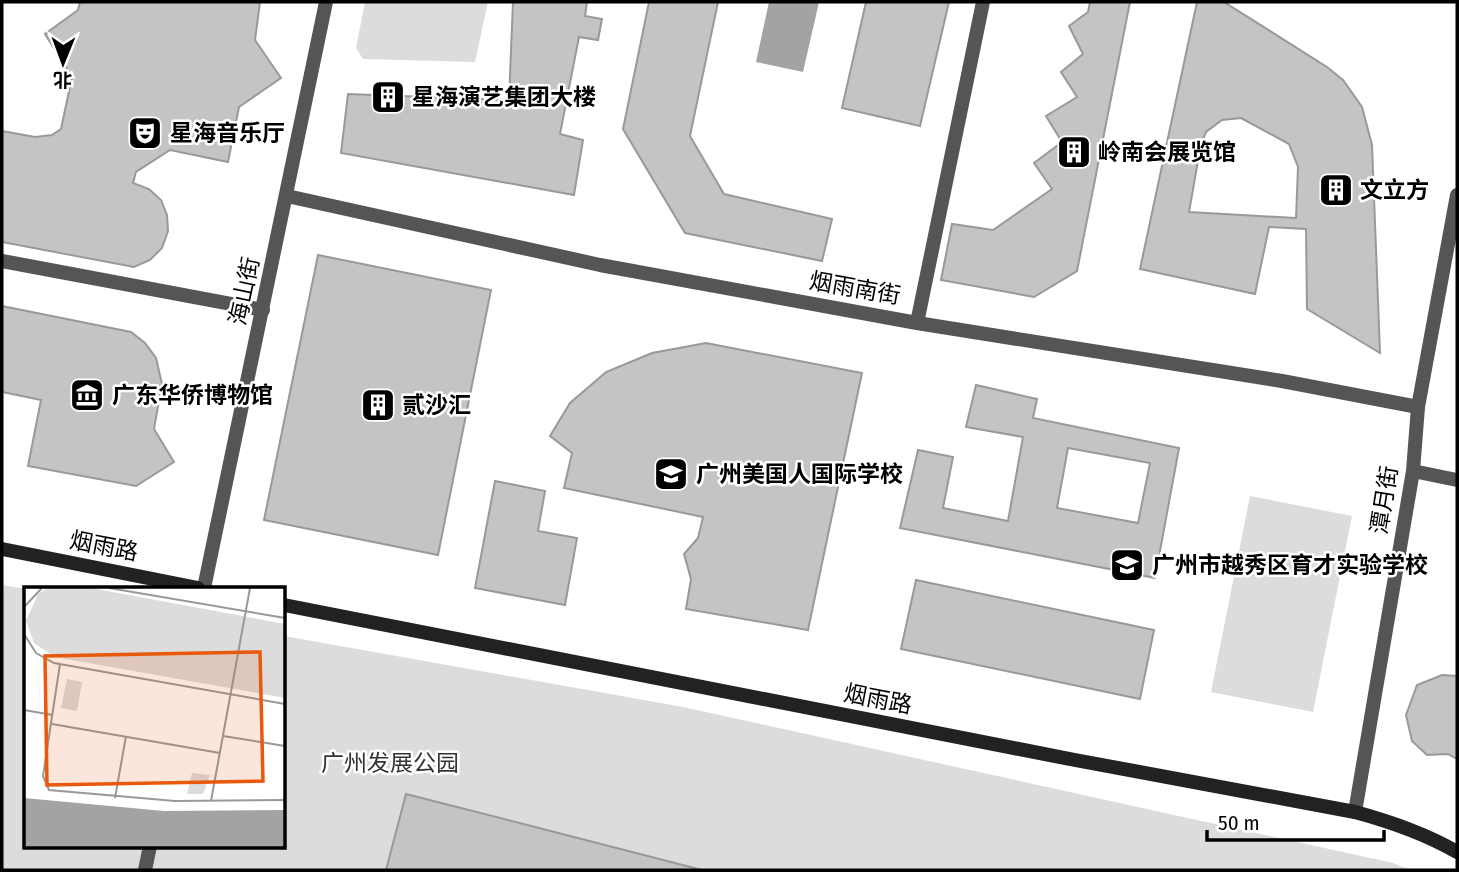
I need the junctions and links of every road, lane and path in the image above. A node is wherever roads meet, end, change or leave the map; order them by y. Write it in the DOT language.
graph roads {
  1 [pos="326,2"];
  2 [pos="983,2"];
  3 [pos="1457,195"];
  4 [pos="287,196"];
  5 [pos="2,261"];
  6 [pos="262,310"];
  7 [pos="917,323"];
  8 [pos="1418,407"];
  9 [pos="1413,471"];
  10 [pos="1457,480"];
  11 [pos="2,549"];
  12 [pos="188,587"];
  13 [pos="204,587"];
  14 [pos="285,605"];
  15 [pos="1355,811"];
  16 [pos="150,848"];
  17 [pos="1457,852"];
  18 [pos="145,870"];
  1 -- 4 [label="street, 海山街"];
  2 -- 7 [label="street"];
  3 -- 8 [label="street, 潭月街"];
  4 -- 6 [label="street, 海山街"];
  4 -- 7 [label="street, 烟雨南街"];
  5 -- 6 [label="street"];
  6 -- 13 [label="street, 海山街"];
  7 -- 8 [label="street, 烟雨南街"];
  8 -- 9 [label="street, 潭月街"];
  9 -- 10 [label="street"];
  9 -- 15 [label="street, 潭月街"];
  11 -- 12 [label="main road, 烟雨路"];
  14 -- 15 [label="main road, 烟雨路"];
  15 -- 17 [label="main road, 烟雨路"];
  16 -- 18 [label="street"];
}
